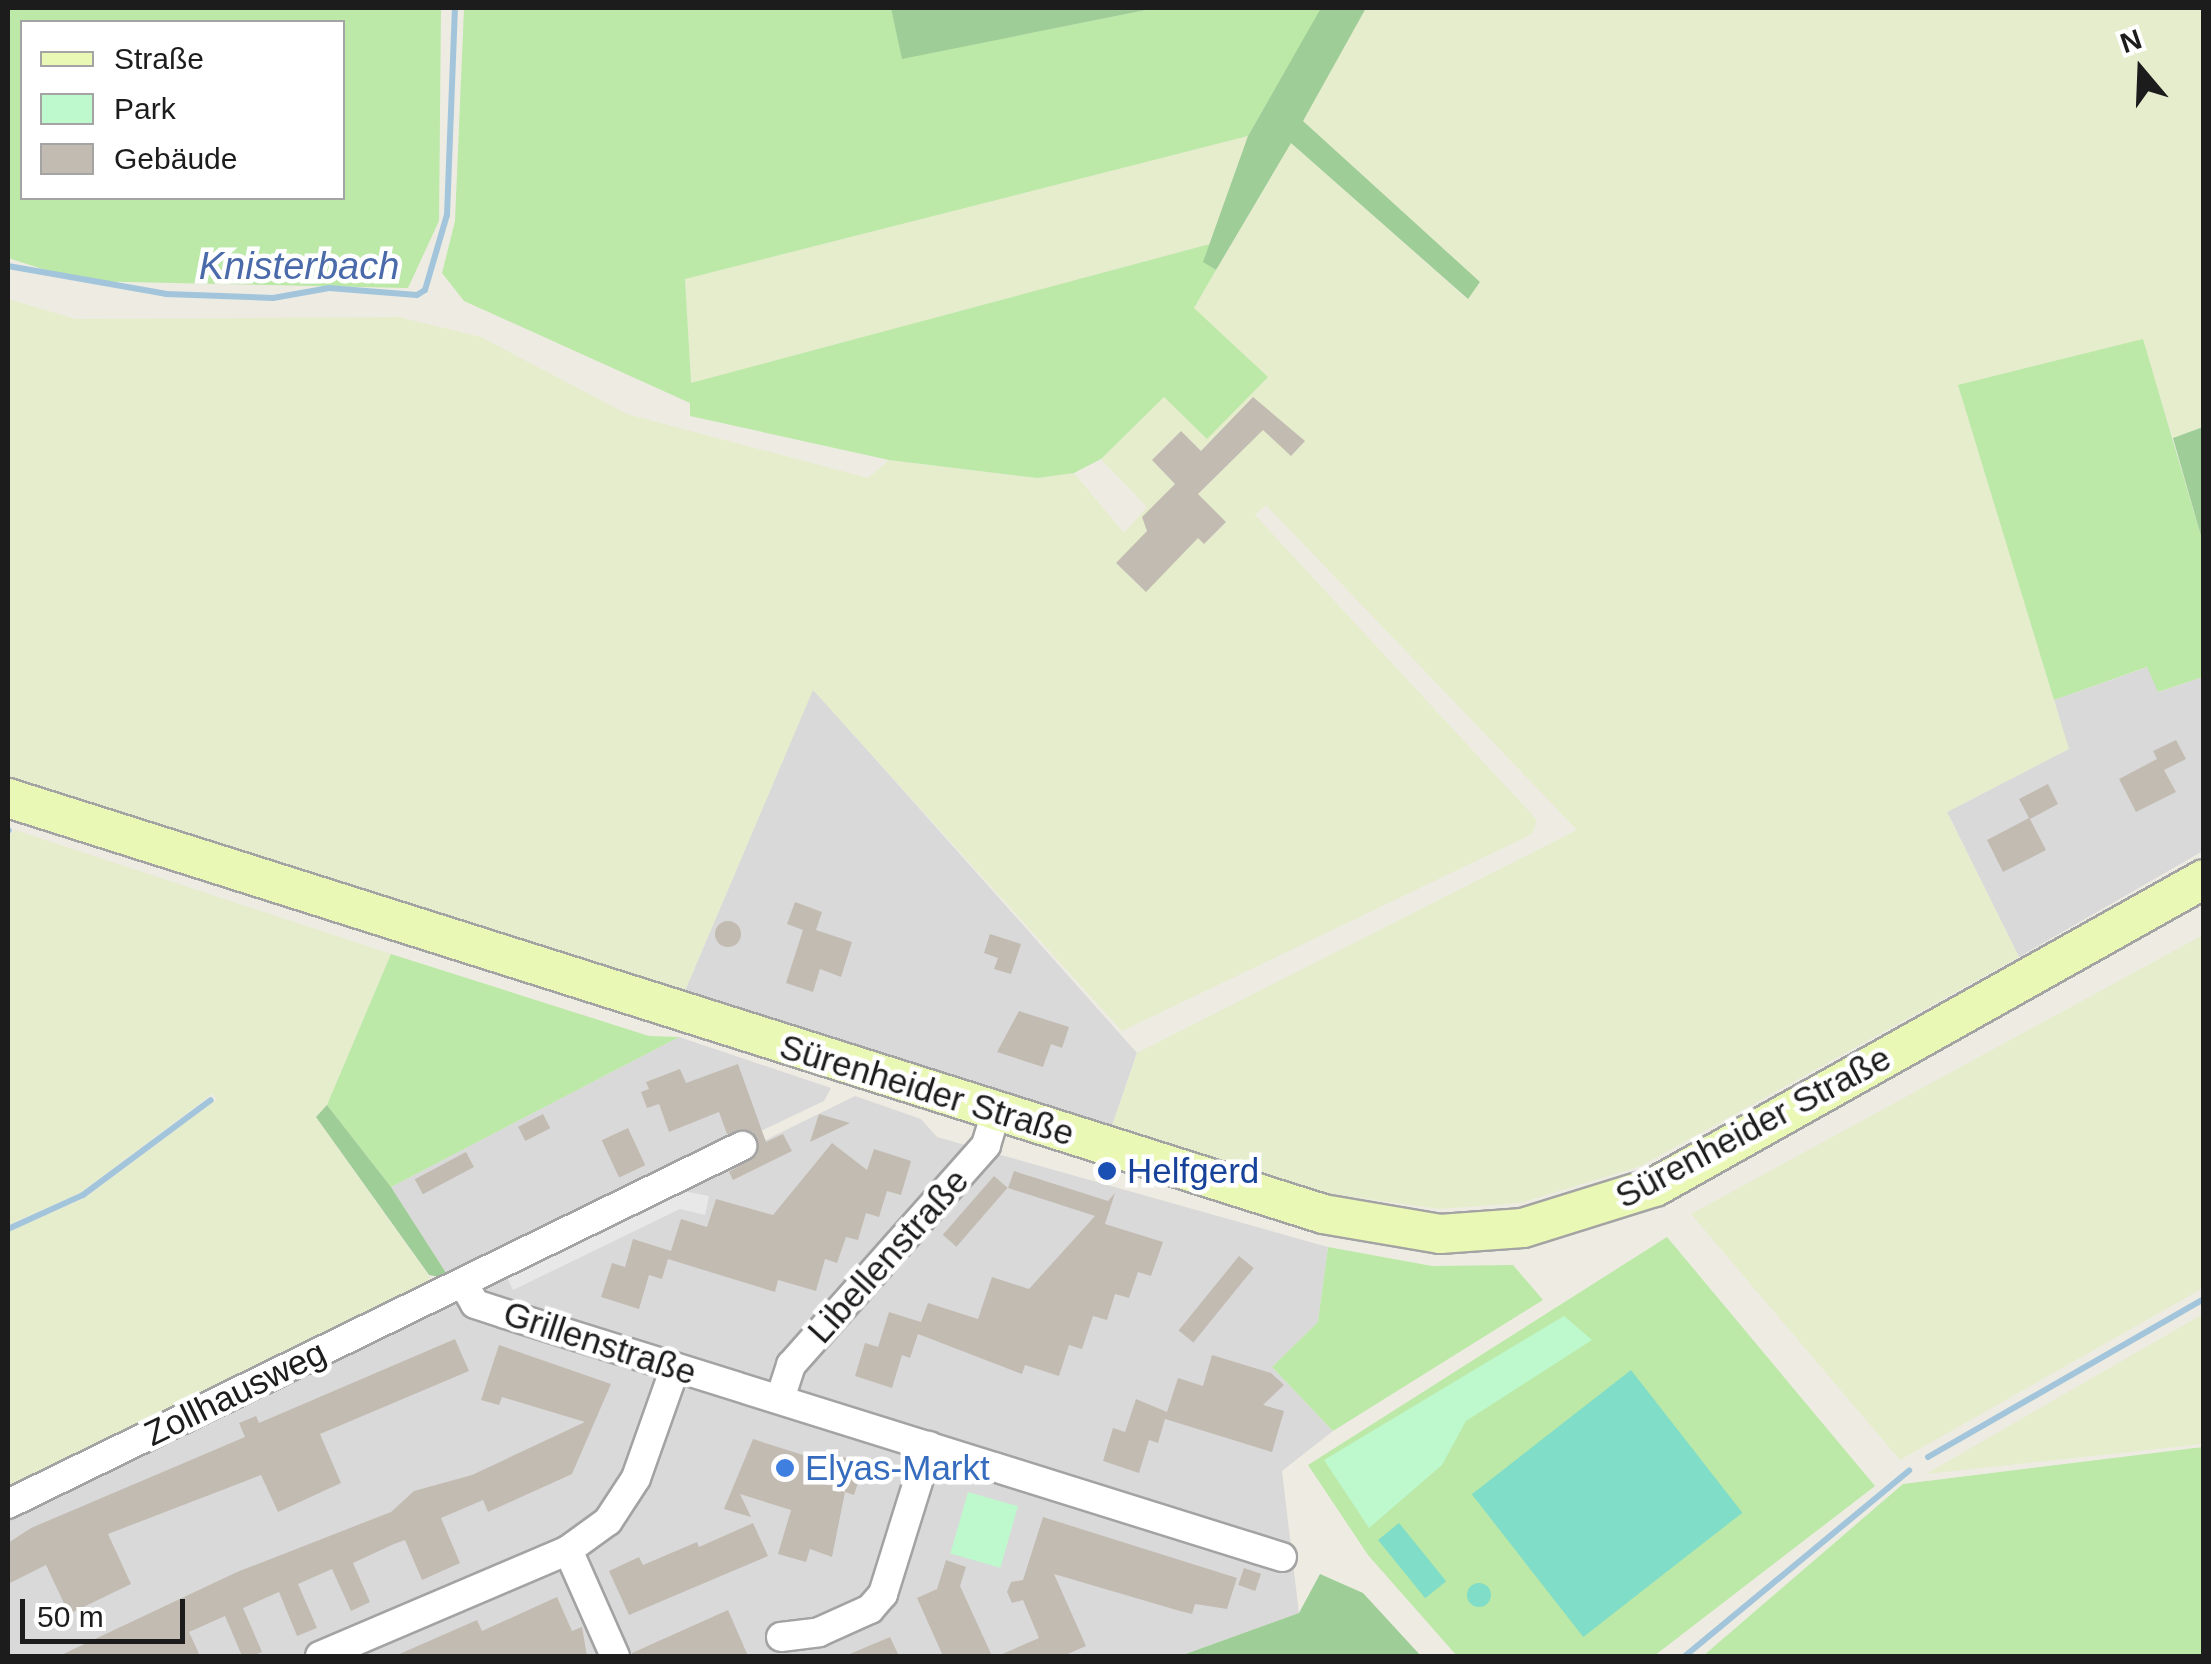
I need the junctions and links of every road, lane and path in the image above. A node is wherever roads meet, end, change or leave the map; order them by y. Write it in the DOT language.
graph roads {
  1 [pos="8,798"];
  2 [pos="2204,879"];
  3 [pos="996,1113"];
  4 [pos="742,1146"];
  5 [pos="464,1284"];
  6 [pos="675,1368"];
  7 [pos="780,1399"];
  8 [pos="929,1446"];
  9 [pos="8,1504"];
  10 [pos="568,1550"];
  11 [pos="1282,1557"];
  12 [pos="781,1637"];
  13 [pos="376,1645"];
  14 [pos="320,1656"];
  15 [pos="614,1656"];
  1 -- 3 [label="main road, Sürenheider Straße"];
  2 -- 3 [label="main road, Sürenheider Straße"];
  3 -- 7 [label="street, Libellenstraße"];
  4 -- 5 [label="street, Grillenstraße"];
  5 -- 6 [label="street, Grillenstraße"];
  5 -- 9 [label="street, Zollhausweg"];
  6 -- 7 [label="street, Grillenstraße"];
  6 -- 10 [label="street"];
  7 -- 8 [label="street, Grillenstraße"];
  8 -- 11 [label="street, Grillenstraße"];
  8 -- 12 [label="street"];
  10 -- 13 [label="street"];
  10 -- 15 [label="street"];
  13 -- 14 [label="street"];
}
